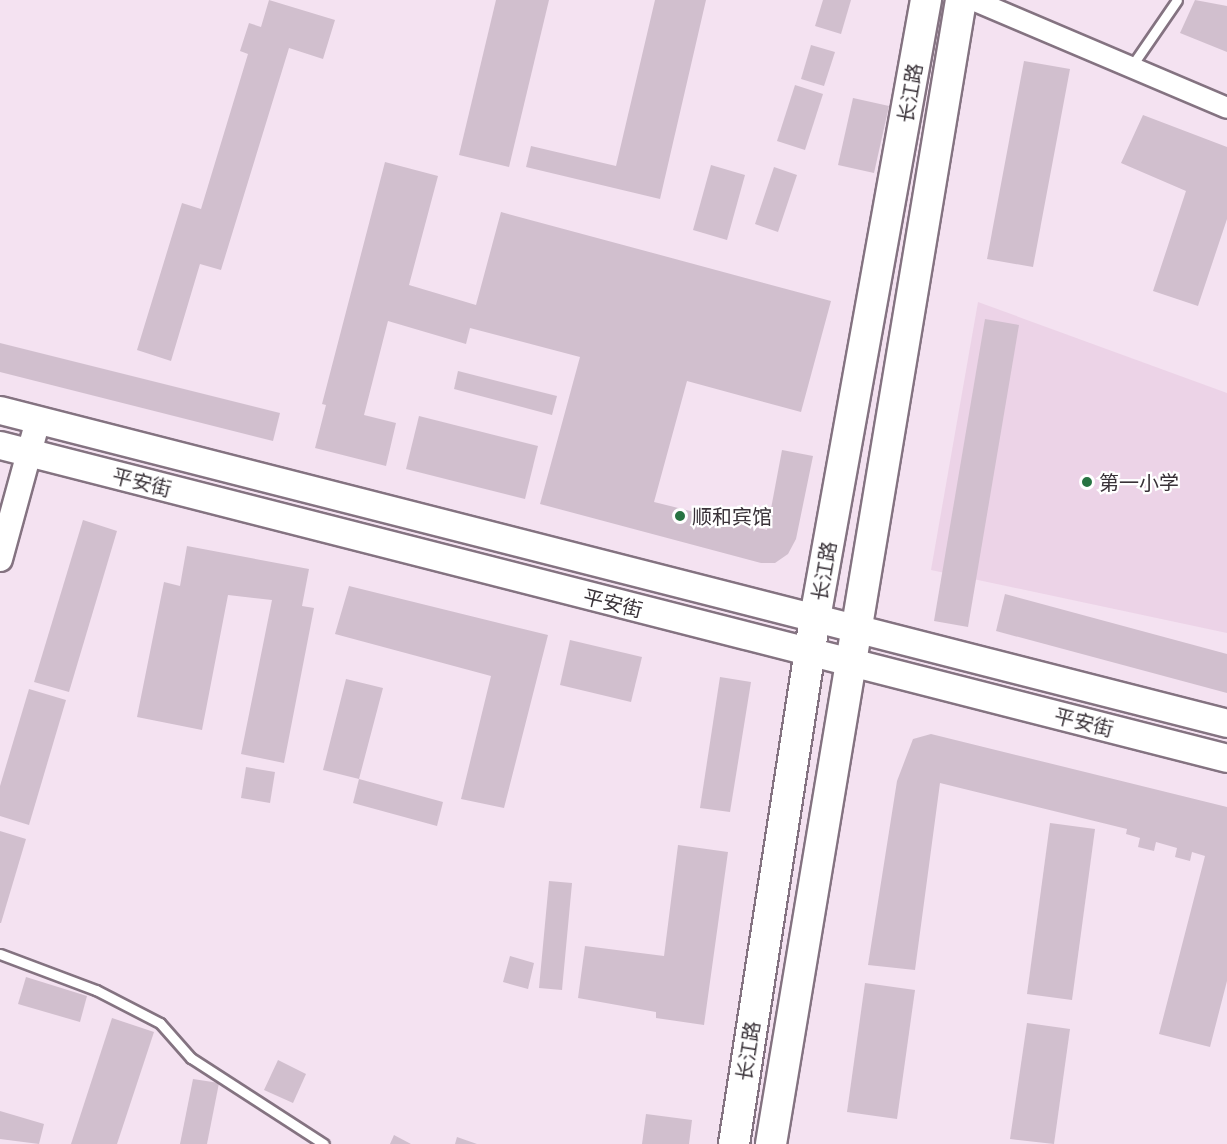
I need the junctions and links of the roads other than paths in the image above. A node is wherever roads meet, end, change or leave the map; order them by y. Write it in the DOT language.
graph roads {
  1 [pos="926,0"];
  2 [pos="961,0"];
  3 [pos="973,0"];
  4 [pos="1177,0"];
  5 [pos="1131,67"];
  6 [pos="1227,108"];
  7 [pos="0,410"];
  8 [pos="38,420"];
  9 [pos="0,445"];
  10 [pos="28,453"];
  11 [pos="0,560"];
  12 [pos="815,618"];
  13 [pos="854,628"];
  14 [pos="810,654"];
  15 [pos="848,663"];
  16 [pos="1227,723"];
  17 [pos="1227,758"];
  18 [pos="0,954"];
  19 [pos="324,1144"];
  20 [pos="734,1144"];
  21 [pos="771,1144"];
  1 -- 12 [label="main road, 长江路"];
  2 -- 13 [label="main road, 长江路"];
  3 -- 5 [label="street"];
  4 -- 5 [label="lane"];
  5 -- 6 [label="street"];
  7 -- 8 [label="main road, 平安街"];
  8 -- 10 [label="street"];
  8 -- 12 [label="main road, 平安街"];
  9 -- 10 [label="main road, 平安街"];
  10 -- 11 [label="street"];
  10 -- 14 [label="main road, 平安街"];
  12 -- 13 [label="main road, 平安街"];
  12 -- 14 [label="main road, 长江路"];
  13 -- 15 [label="main road, 长江路"];
  13 -- 16 [label="main road, 平安街"];
  14 -- 15 [label="main road, 平安街"];
  14 -- 20 [label="main road, 长江路"];
  15 -- 17 [label="main road, 平安街"];
  15 -- 21 [label="main road, 长江路"];
  18 -- 19 [label="lane"];
}
